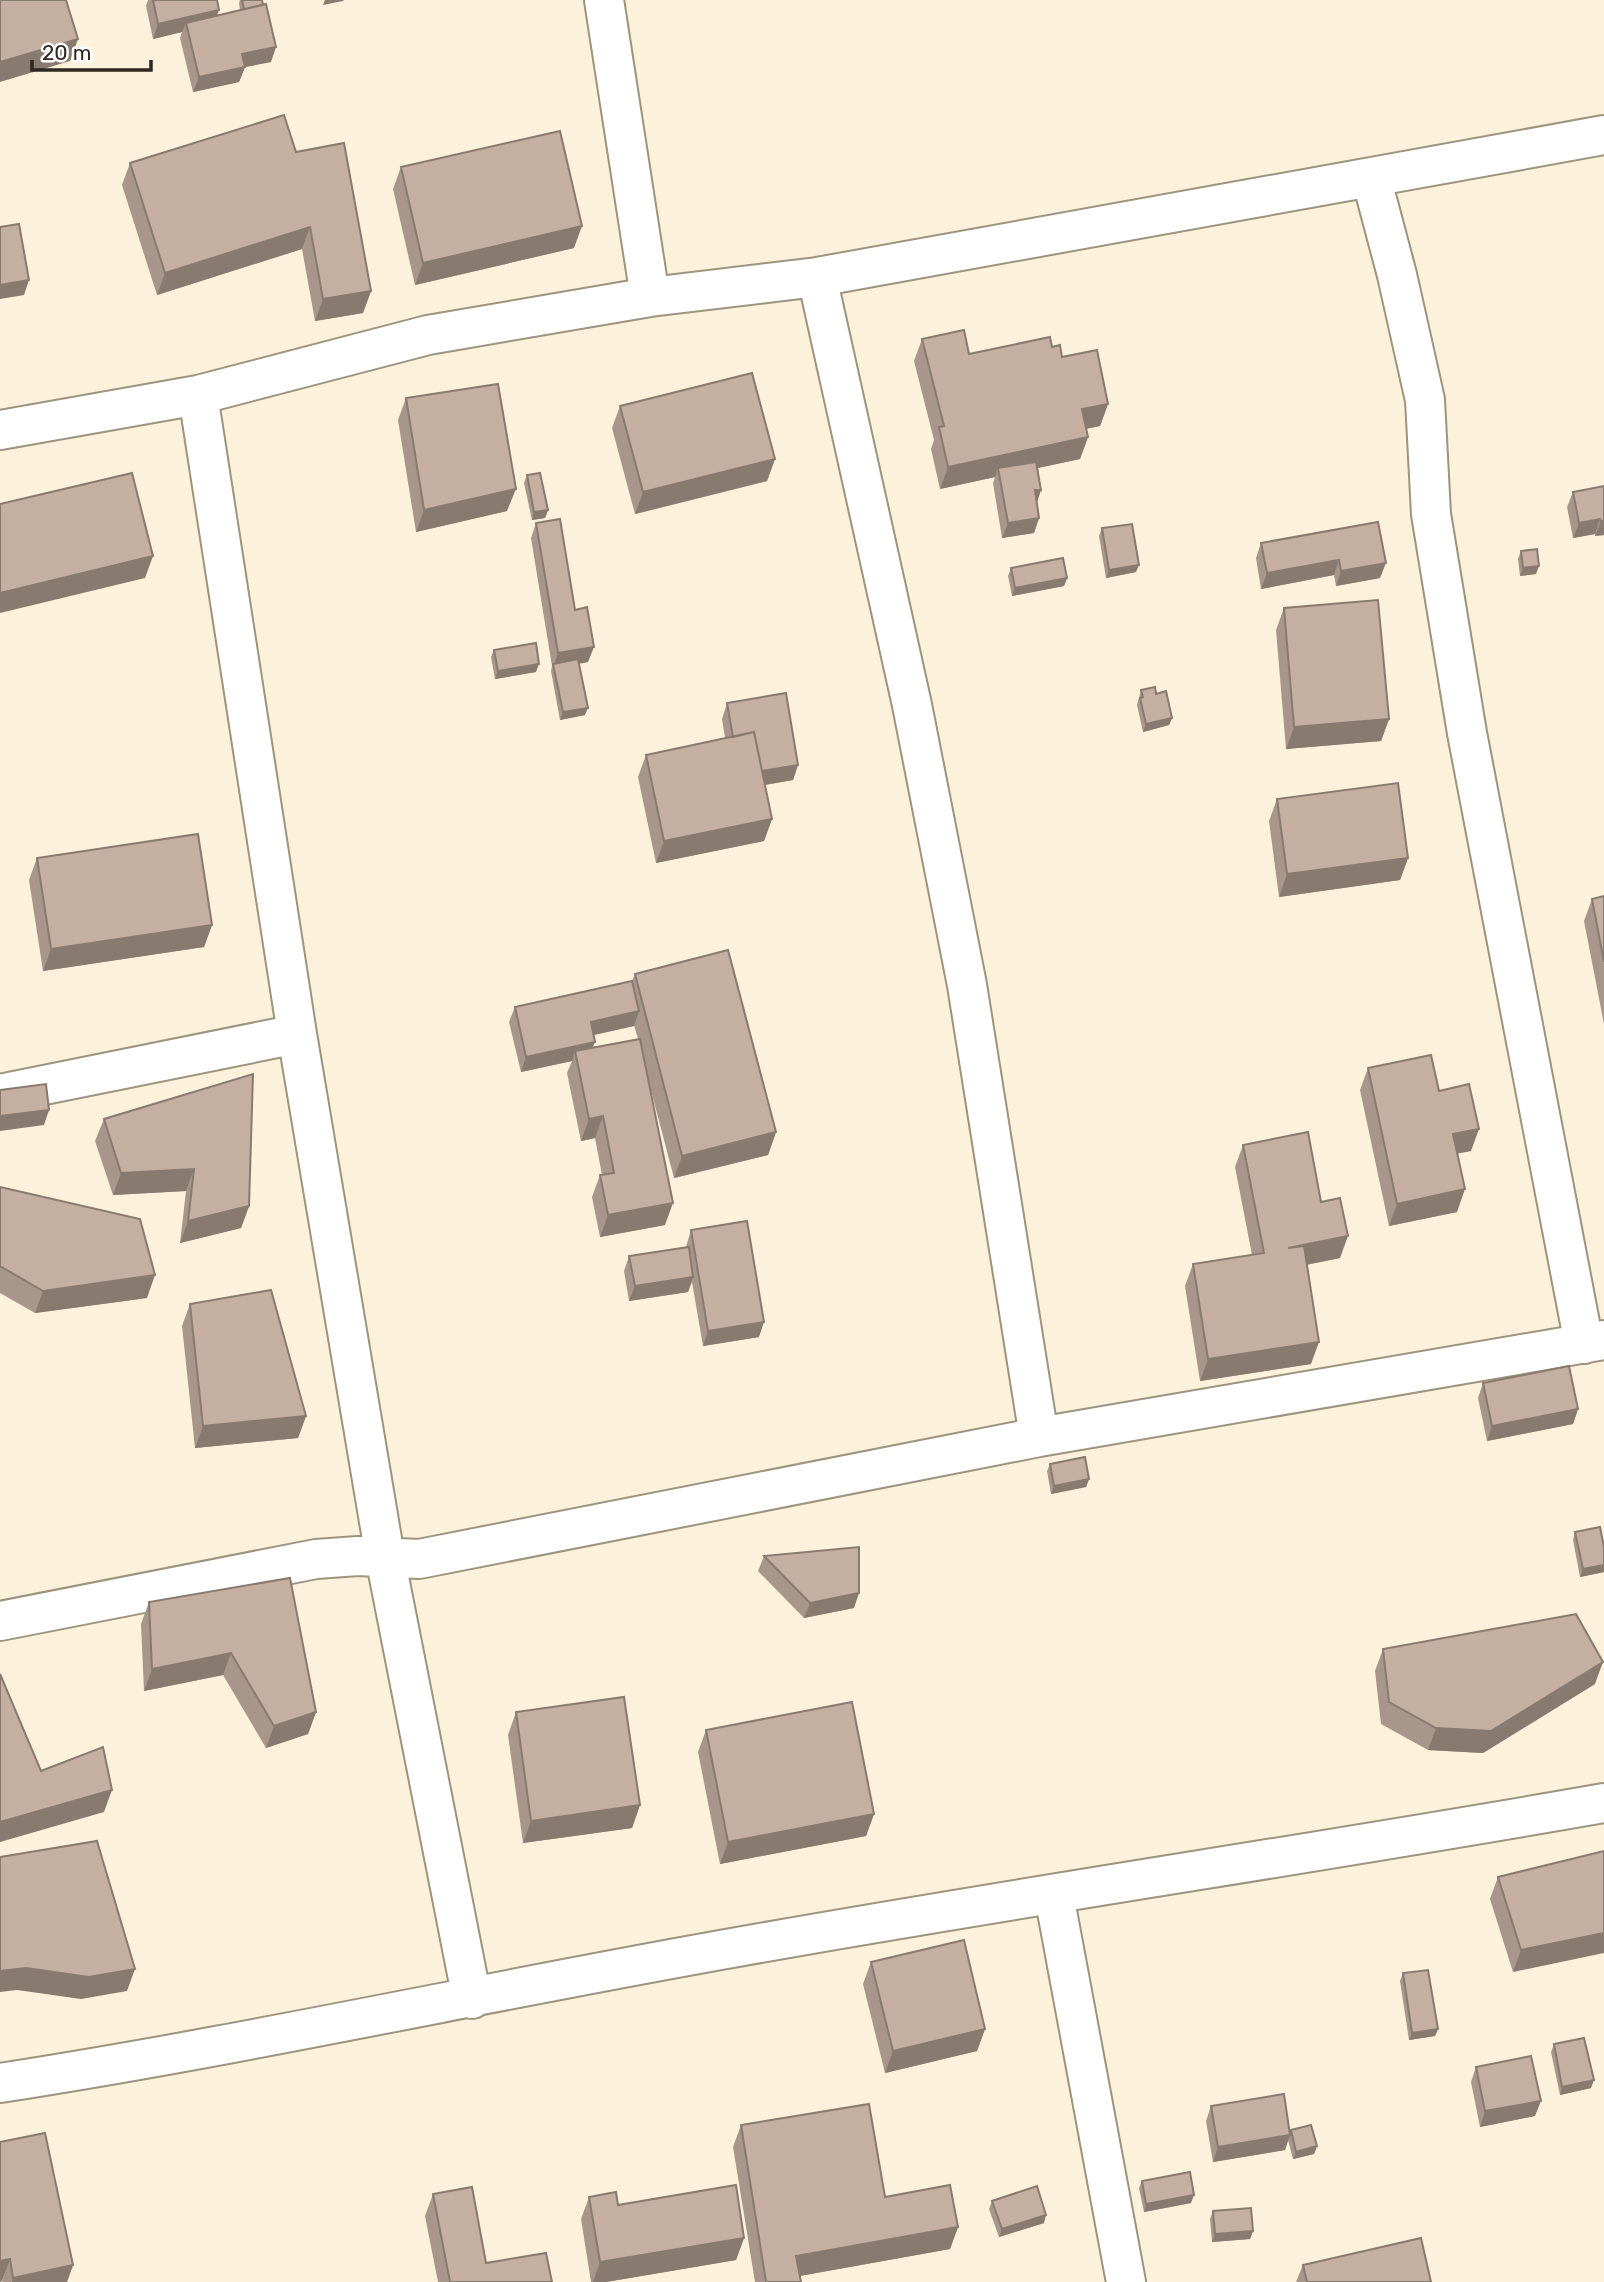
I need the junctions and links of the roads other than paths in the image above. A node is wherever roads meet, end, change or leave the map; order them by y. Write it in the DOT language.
graph roads {
  1 [pos="604,0"];
  2 [pos="1604,135"];
  3 [pos="1371,177"];
  4 [pos="817,277"];
  5 [pos="650,297"];
  6 [pos="198,395"];
  7 [pos="0,430"];
  8 [pos="297,1034"];
  9 [pos="0,1094"];
  10 [pos="1594,1342"];
  11 [pos="1039,1437"];
  12 [pos="385,1557"];
  13 [pos="0,1621"];
  14 [pos="1604,1803"];
  15 [pos="1055,1895"];
  16 [pos="472,1999"];
  17 [pos="0,2083"];
  18 [pos="1126,2282"];
  1 -- 5 [label="street"];
  2 -- 3 [label="street"];
  3 -- 4 [label="street"];
  3 -- 10 [label="street"];
  4 -- 5 [label="street"];
  4 -- 11 [label="street"];
  5 -- 6 [label="street"];
  6 -- 7 [label="street"];
  6 -- 8 [label="street"];
  8 -- 9 [label="street"];
  8 -- 12 [label="street"];
  10 -- 11 [label="street"];
  11 -- 12 [label="street"];
  12 -- 13 [label="street"];
  12 -- 16 [label="street"];
  14 -- 15 [label="street"];
  15 -- 16 [label="street"];
  15 -- 18 [label="street"];
  16 -- 17 [label="street"];
}
